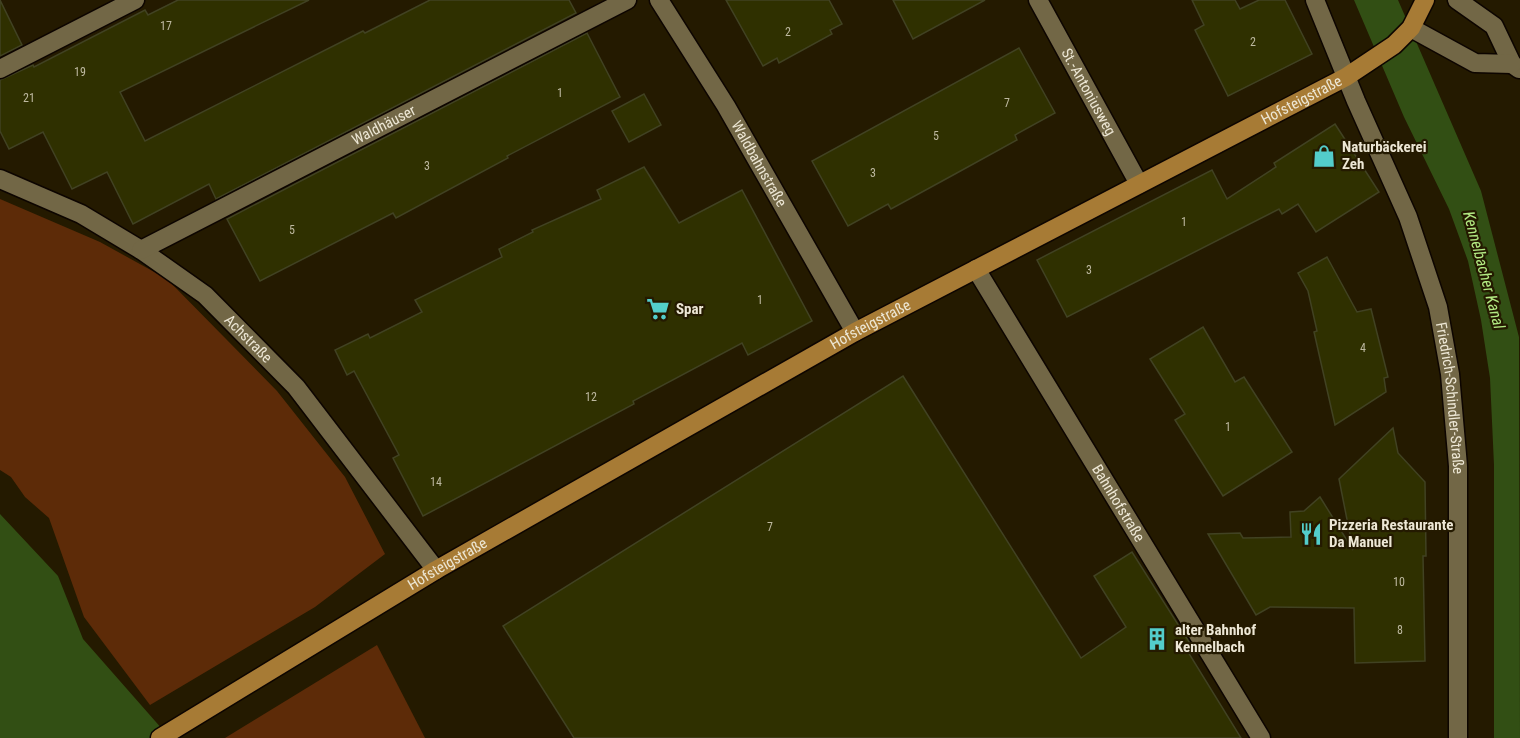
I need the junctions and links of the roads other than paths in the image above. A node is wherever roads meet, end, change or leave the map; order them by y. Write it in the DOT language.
graph roads {
  1 [pos="135,0"];
  2 [pos="627,0"];
  3 [pos="659,0"];
  4 [pos="1038,0"];
  5 [pos="1315,0"];
  6 [pos="1425,0"];
  7 [pos="1457,0"];
  8 [pos="1412,28"];
  9 [pos="1516,67"];
  10 [pos="0,69"];
  11 [pos="1346,77"];
  12 [pos="0,179"];
  13 [pos="1139,184"];
  14 [pos="141,250"];
  15 [pos="976,269"];
  16 [pos="855,332"];
  17 [pos="436,570"];
  18 [pos="160,738"];
  19 [pos="1261,738"];
  20 [pos="1458,738"];
  1 -- 10 [label="street"];
  2 -- 14 [label="street, Waldhäuser"];
  3 -- 16 [label="street, Waldbahnstraße"];
  4 -- 13 [label="street, St.-Antoniusweg"];
  5 -- 11 [label="street, Friedrich-Schindler-Straße"];
  6 -- 8 [label="main road, Hofsteigstraße"];
  7 -- 9 [label="street"];
  8 -- 9 [label="street"];
  8 -- 11 [label="main road, Hofsteigstraße"];
  11 -- 13 [label="main road, Hofsteigstraße"];
  11 -- 20 [label="street, Friedrich-Schindler-Straße"];
  12 -- 14 [label="street, Achstraße"];
  13 -- 15 [label="main road, Hofsteigstraße"];
  14 -- 17 [label="street, Achstraße"];
  15 -- 16 [label="main road, Hofsteigstraße"];
  15 -- 19 [label="street, Bahnhofstraße"];
  16 -- 17 [label="main road, Hofsteigstraße"];
  17 -- 18 [label="main road, Hofsteigstraße"];
}
